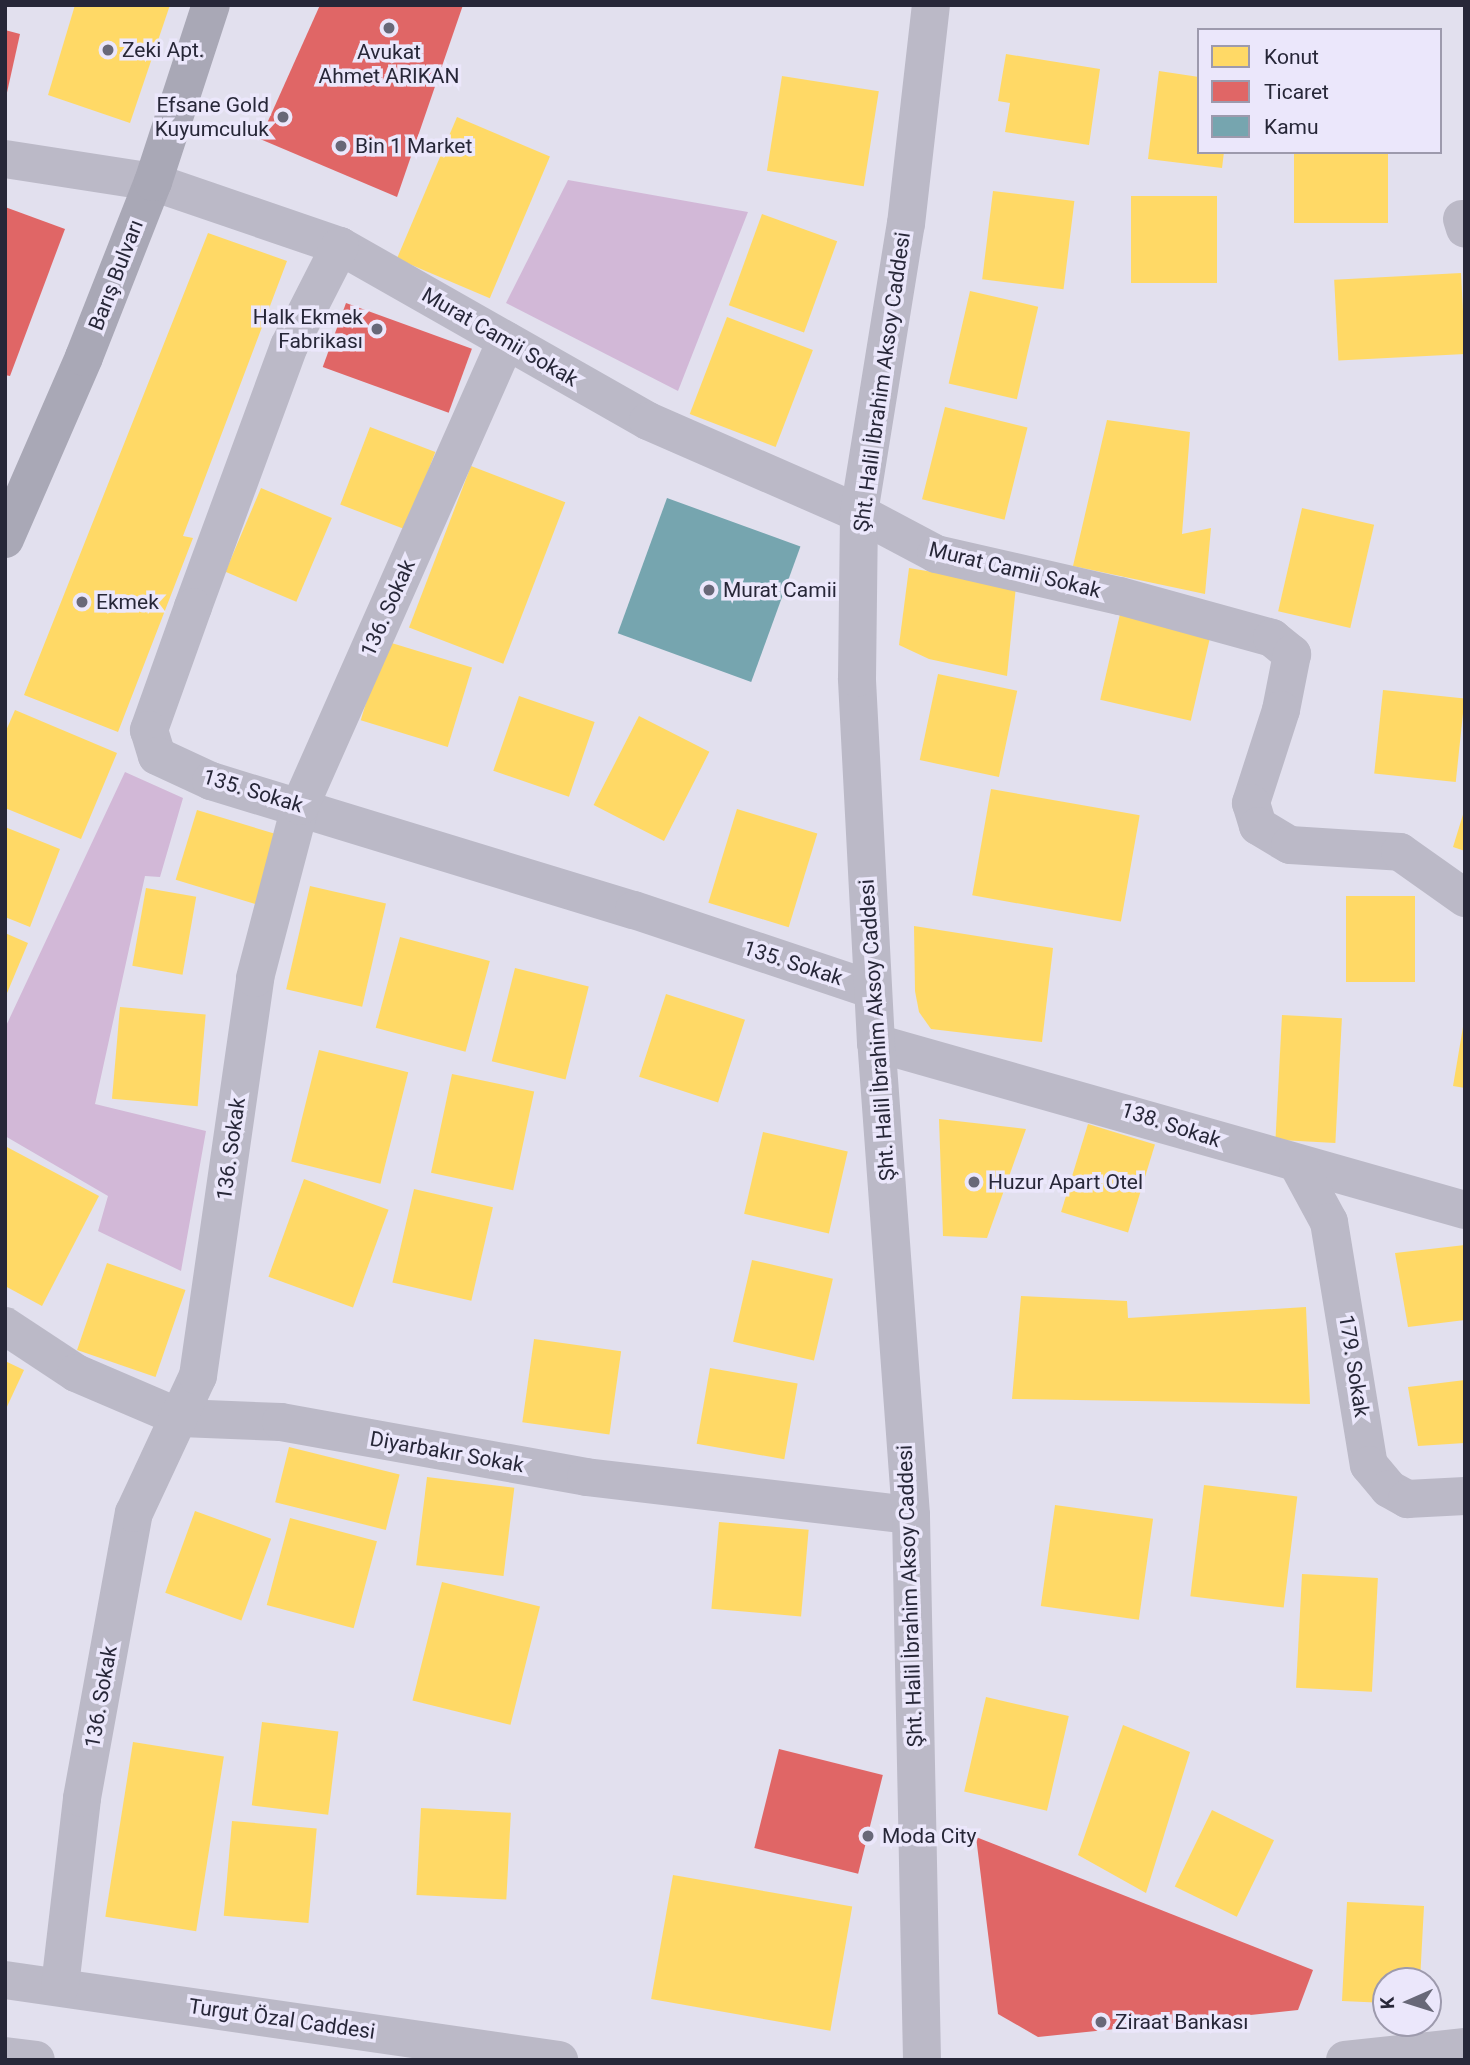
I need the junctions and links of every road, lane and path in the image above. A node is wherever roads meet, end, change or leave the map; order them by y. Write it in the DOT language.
graph roads {
  1 [pos="211,5"];
  2 [pos="931,5"];
  3 [pos="5,159"];
  4 [pos="153,182"];
  5 [pos="340,246"];
  6 [pos="506,341"];
  7 [pos="859,513"];
  8 [pos="5,538"];
  9 [pos="300,806"];
  10 [pos="1465,898"];
  11 [pos="873,990"];
  12 [pos="876,1043"];
  13 [pos="1298,1166"];
  14 [pos="1465,1210"];
  15 [pos="5,1326"];
  16 [pos="181,1418"];
  17 [pos="1465,1496"];
  18 [pos="911,1516"];
  19 [pos="5,1980"];
  20 [pos="60,1986"];
  21 [pos="1465,2047"];
  22 [pos="1411,2056"];
  23 [pos="536,2058"];
  24 [pos="922,2060"];
  25 [pos="1345,2060"];
  1 -- 4 [label="main road, Barış Bulvarı"];
  2 -- 7 [label="street, Şht. Halil İbrahim Aksoy Caddesi"];
  3 -- 4 [label="street, Murat Camii Sokak"];
  4 -- 5 [label="street, Murat Camii Sokak"];
  4 -- 8 [label="main road, Barış Bulvarı"];
  5 -- 6 [label="street, Murat Camii Sokak"];
  5 -- 9 [label="street, 135. Sokak"];
  6 -- 7 [label="street, Murat Camii Sokak"];
  6 -- 9 [label="street, 136. Sokak"];
  7 -- 10 [label="street, Murat Camii Sokak"];
  7 -- 11 [label="street, Şht. Halil İbrahim Aksoy Caddesi"];
  9 -- 11 [label="street, 135. Sokak"];
  9 -- 16 [label="street, 136. Sokak"];
  11 -- 12 [label="street, Şht. Halil İbrahim Aksoy Caddesi"];
  12 -- 13 [label="street, 138. Sokak"];
  12 -- 18 [label="street, Şht. Halil İbrahim Aksoy Caddesi"];
  13 -- 14 [label="street, 138. Sokak"];
  13 -- 17 [label="street, 179. Sokak"];
  15 -- 16 [label="street, Diyarbakır Sokak"];
  16 -- 18 [label="street, Diyarbakır Sokak"];
  16 -- 20 [label="street, 136. Sokak"];
  18 -- 24 [label="street, Şht. Halil İbrahim Aksoy Caddesi"];
  19 -- 20 [label="street, Turgut Özal Caddesi"];
  20 -- 23 [label="street, Turgut Özal Caddesi"];
  21 -- 22 [label="street"];
  22 -- 25 [label="street"];
}
